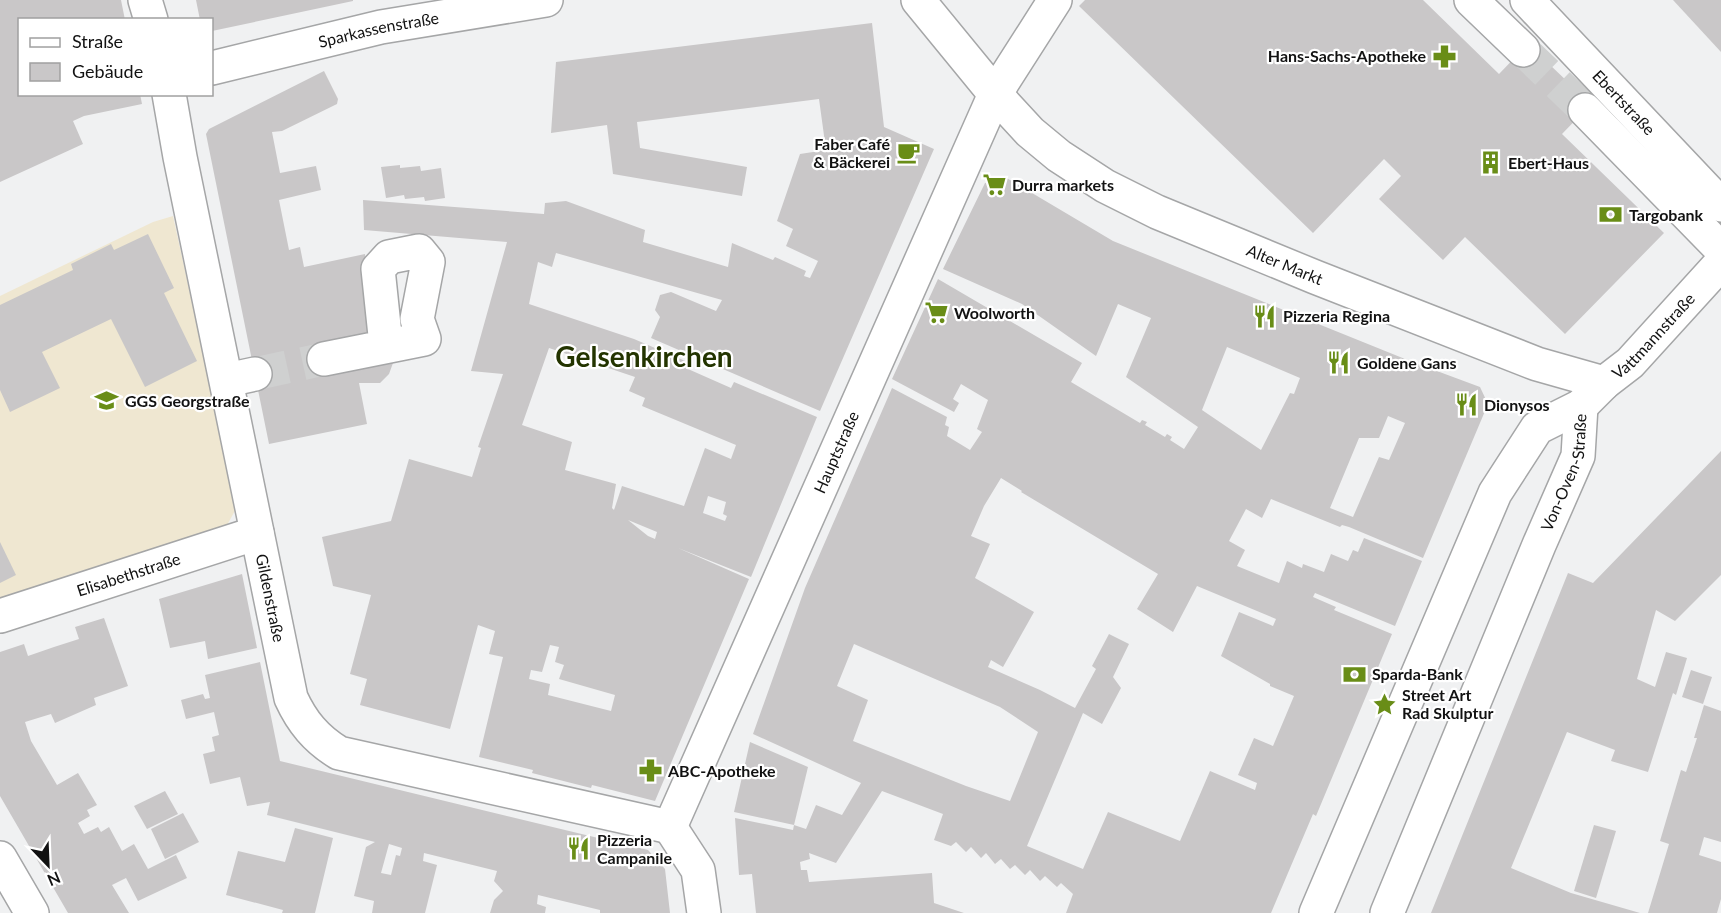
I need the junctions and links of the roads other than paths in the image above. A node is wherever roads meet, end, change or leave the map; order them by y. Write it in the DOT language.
graph roads {
  1 [pos="145,0"];
  2 [pos="546,0"];
  3 [pos="918,0"];
  4 [pos="1055,0"];
  5 [pos="1471,0"];
  6 [pos="1527,0"];
  7 [pos="150,18"];
  8 [pos="1523,50"];
  9 [pos="213,68"];
  10 [pos="995,94"];
  11 [pos="169,96"];
  12 [pos="1585,110"];
  13 [pos="1721,205"];
  14 [pos="1721,249"];
  15 [pos="1721,262"];
  16 [pos="386,345"];
  17 [pos="324,359"];
  18 [pos="1604,383"];
  19 [pos="1581,406"];
  20 [pos="257,532"];
  21 [pos="0,616"];
  22 [pos="670,827"];
  23 [pos="0,858"];
  24 [pos="32,913"];
  25 [pos="704,913"];
  26 [pos="1316,913"];
  27 [pos="1387,913"];
  1 -- 7 [label="street"];
  2 -- 9 [label="street, Sparkassenstraße"];
  3 -- 10 [label="street"];
  4 -- 10 [label="street, Hauptstraße"];
  5 -- 8 [label="street"];
  6 -- 13 [label="street, Ebertstraße"];
  10 -- 18 [label="street, Alter Markt"];
  10 -- 22 [label="street, Hauptstraße"];
  11 -- 20 [label="street, Gildenstraße"];
  12 -- 14 [label="street, Ebertstraße"];
  15 -- 18 [label="street, Vattmannstraße"];
  16 -- 17 [label="street"];
  18 -- 19 [label="street, Vattmannstraße"];
  19 -- 26 [label="street, Von-Oven-Straße"];
  19 -- 27 [label="street, Von-Oven-Straße"];
  20 -- 21 [label="street, Elisabethstraße"];
  20 -- 22 [label="street, Gildenstraße"];
  22 -- 25 [label="street"];
  23 -- 24 [label="street"];
}
